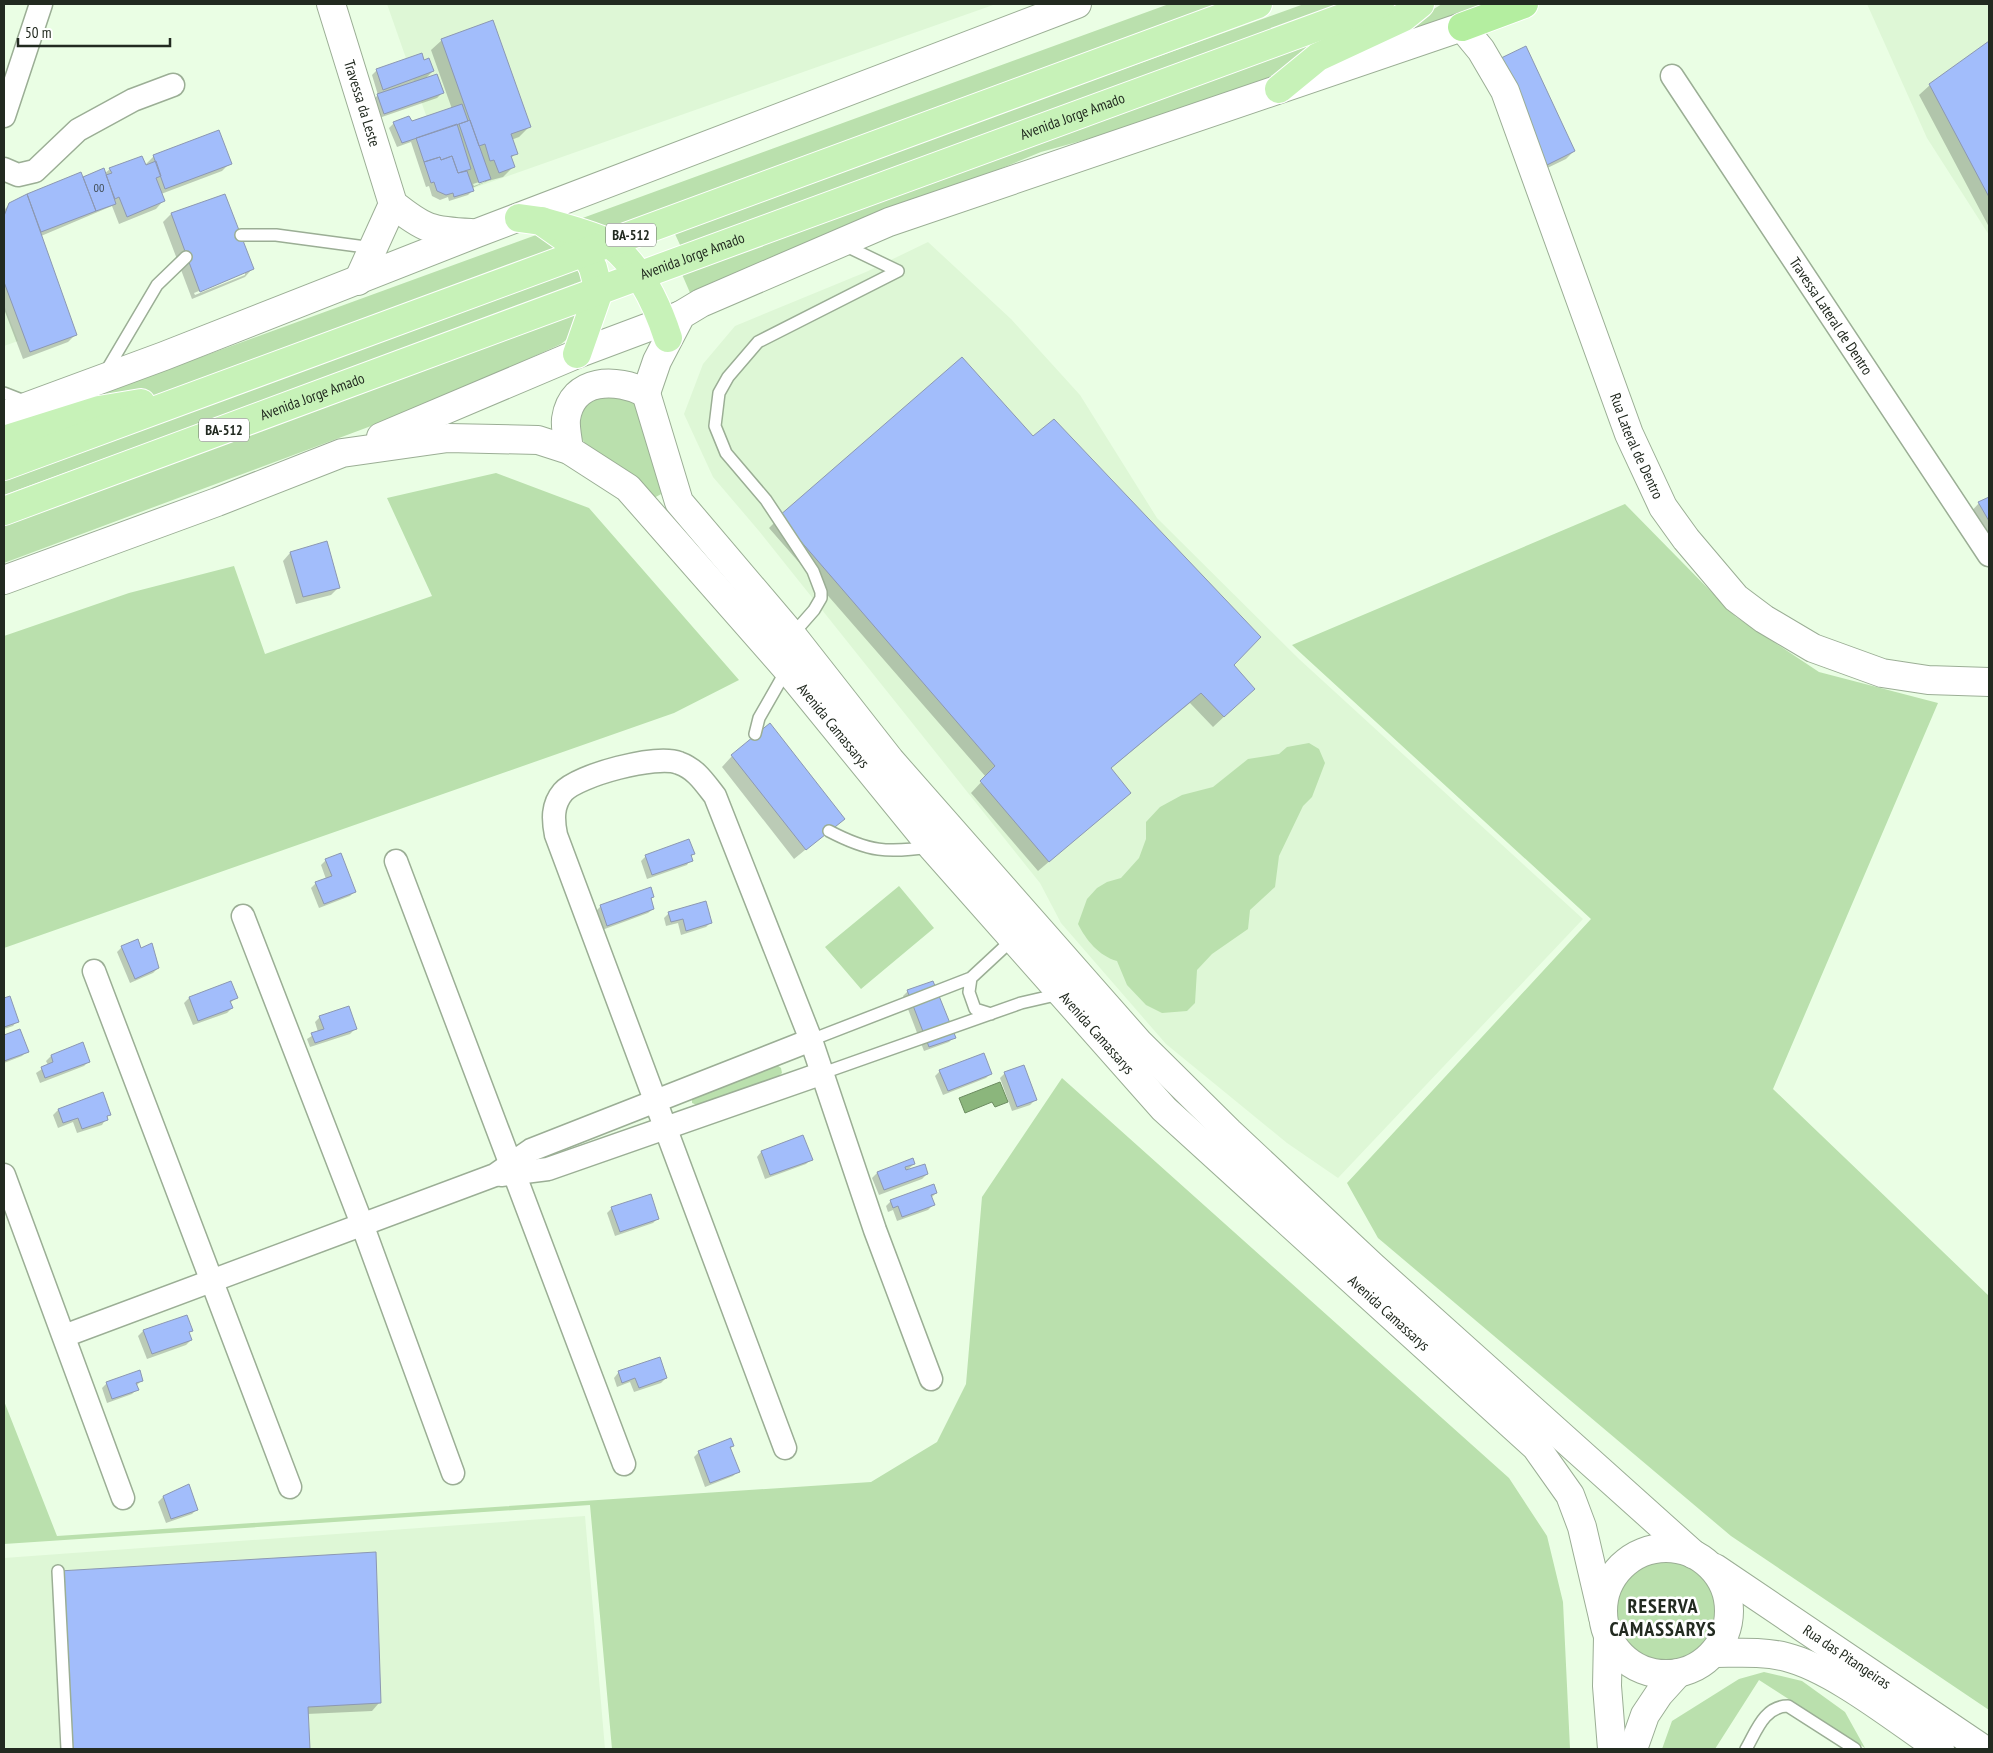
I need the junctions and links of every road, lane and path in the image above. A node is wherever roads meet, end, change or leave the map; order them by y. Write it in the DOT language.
graph roads {
  1 [pos="41,4"];
  2 [pos="331,4"];
  3 [pos="1077,4"];
  4 [pos="1258,4"];
  5 [pos="1380,4"];
  6 [pos="1420,4"];
  7 [pos="1524,4"];
  8 [pos="1462,27"];
  9 [pos="1672,76"];
  10 [pos="173,85"];
  11 [pos="1278,89"];
  12 [pos="4,116"];
  13 [pos="4,169"];
  14 [pos="393,204"];
  15 [pos="530,219"];
  16 [pos="478,233"];
  17 [pos="240,235"];
  18 [pos="841,244"];
  19 [pos="373,248"];
  20 [pos="597,248"];
  21 [pos="186,257"];
  22 [pos="640,277"];
  23 [pos="358,281"];
  24 [pos="599,291"];
  25 [pos="671,325"];
  26 [pos="577,354"];
  27 [pos="101,379"];
  28 [pos="4,393"];
  29 [pos="646,393"];
  30 [pos="180,401"];
  31 [pos="34,404"];
  32 [pos="4,415"];
  33 [pos="4,440"];
  34 [pos="569,450"];
  35 [pos="342,452"];
  36 [pos="4,466"];
  37 [pos="4,511"];
  38 [pos="1989,555"];
  39 [pos="4,580"];
  40 [pos="792,635"];
  41 [pos="787,669"];
  42 [pos="1989,682"];
  43 [pos="755,734"];
  44 [pos="829,831"];
  45 [pos="932,847"];
  46 [pos="396,861"];
  47 [pos="243,916"];
  48 [pos="1013,939"];
  49 [pos="94,971"];
  50 [pos="971,978"];
  51 [pos="1062,993"];
  52 [pos="991,1014"];
  53 [pos="811,1040"];
  54 [pos="823,1073"];
  55 [pos="655,1101"];
  56 [pos="665,1128"];
  57 [pos="506,1171"];
  58 [pos="4,1175"];
  59 [pos="362,1224"];
  60 [pos="212,1280"];
  61 [pos="64,1336"];
  62 [pos="931,1380"];
  63 [pos="785,1448"];
  64 [pos="624,1464"];
  65 [pos="453,1473"];
  66 [pos="290,1487"];
  67 [pos="123,1498"];
  68 [pos="1701,1559"];
  69 [pos="58,1572"];
  70 [pos="1606,1627"];
  71 [pos="1714,1653"];
  72 [pos="1678,1673"];
  73 [pos="67,1749"];
  74 [pos="1612,1749"];
  75 [pos="1633,1749"];
  76 [pos="1746,1749"];
  77 [pos="1855,1749"];
  78 [pos="1940,1749"];
  79 [pos="1983,1749"];
  1 -- 12 [label="street"];
  2 -- 14 [label="street, Travessa da Leste"];
  3 -- 15 [label="street"];
  4 -- 20 [label="main road, BA-512"];
  5 -- 22 [label="main road, Avenida Jorge Amado / BA-512"];
  6 -- 11 [label="main road"];
  7 -- 8 [label="highway"];
  8 -- 11 [label="street"];
  8 -- 42 [label="street, Rua Lateral de Dentro"];
  9 -- 38 [label="street, Travessa Lateral de Dentro"];
  10 -- 13 [label="street"];
  11 -- 18 [label="street"];
  14 -- 16 [label="street"];
  14 -- 19 [label="street"];
  15 -- 16 [label="street"];
  15 -- 20 [label="main road"];
  16 -- 23 [label="street"];
  17 -- 19 [label="lane"];
  18 -- 25 [label="street"];
  18 -- 40 [label="lane"];
  19 -- 23 [label="street"];
  20 -- 22 [label="main road"];
  20 -- 24 [label="main road"];
  20 -- 30 [label="main road, BA-512"];
  21 -- 27 [label="lane"];
  22 -- 24 [label="main road, Avenida Jorge Amado / BA-512"];
  22 -- 25 [label="main road"];
  23 -- 27 [label="street"];
  24 -- 26 [label="main road"];
  24 -- 37 [label="main road, Avenida Jorge Amado / BA-512"];
  25 -- 26 [label="street"];
  25 -- 29 [label="street"];
  26 -- 35 [label="street"];
  27 -- 31 [label="street"];
  28 -- 31 [label="lane"];
  29 -- 34 [label="street"];
  29 -- 40 [label="street, Avenida Camassarys"];
  30 -- 33 [label="main road"];
  30 -- 36 [label="main road, BA-512"];
  31 -- 32 [label="street"];
  34 -- 35 [label="street, Avenida Camassarys"];
  34 -- 41 [label="street, Avenida Camassarys"];
  35 -- 39 [label="street"];
  40 -- 68 [label="street, Avenida Camassarys"];
  41 -- 43 [label="lane"];
  41 -- 45 [label="street, Avenida Camassarys"];
  44 -- 45 [label="lane"];
  45 -- 48 [label="street, Avenida Camassarys"];
  46 -- 57 [label="street"];
  47 -- 59 [label="street"];
  48 -- 50 [label="lane"];
  48 -- 51 [label="street, Avenida Camassarys"];
  49 -- 60 [label="street"];
  50 -- 52 [label="lane"];
  50 -- 53 [label="lane"];
  51 -- 52 [label="lane"];
  51 -- 70 [label="street, Avenida Camassarys"];
  52 -- 54 [label="lane"];
  53 -- 54 [label="street"];
  53 -- 55 [label="street"];
  53 -- 55 [label="street"];
  54 -- 56 [label="street"];
  54 -- 62 [label="street"];
  55 -- 56 [label="street"];
  55 -- 57 [label="street"];
  56 -- 57 [label="street"];
  56 -- 63 [label="street"];
  57 -- 59 [label="street"];
  57 -- 64 [label="street"];
  58 -- 61 [label="street"];
  59 -- 60 [label="street"];
  59 -- 65 [label="street"];
  60 -- 61 [label="street"];
  60 -- 66 [label="street"];
  61 -- 67 [label="street"];
  68 -- 70 [label="street"];
  68 -- 71 [label="street"];
  68 -- 79 [label="street, Rua das Pitangeiras"];
  69 -- 73 [label="lane"];
  70 -- 72 [label="street"];
  70 -- 74 [label="street"];
  71 -- 72 [label="street"];
  71 -- 78 [label="street, Rua das Pitangeiras"];
  72 -- 75 [label="street"];
  76 -- 77 [label="lane"];
}
